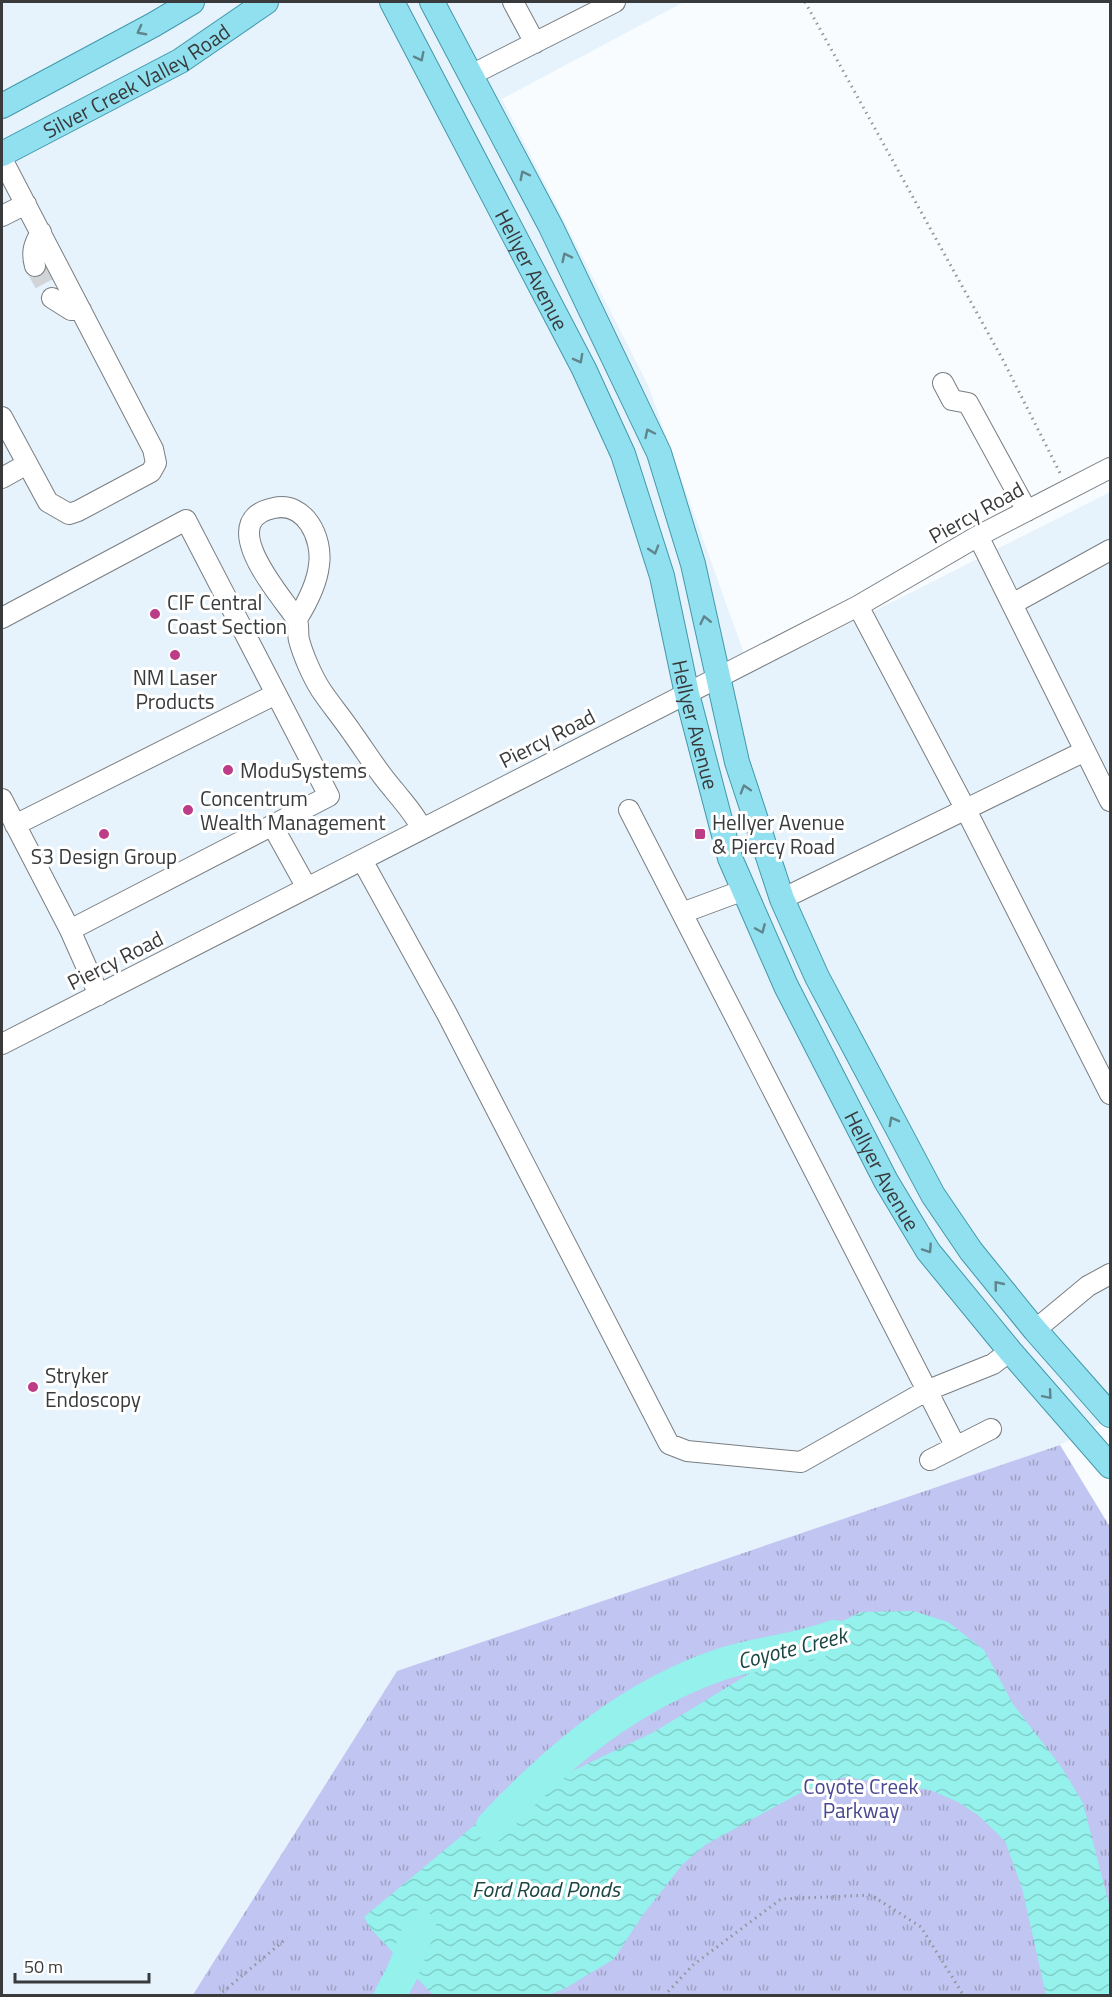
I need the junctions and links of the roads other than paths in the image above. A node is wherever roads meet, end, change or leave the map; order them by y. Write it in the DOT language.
graph roads {
  1 [pos="192,2"];
  2 [pos="266,2"];
  3 [pos="390,2"];
  4 [pos="432,2"];
  5 [pos="443,2"];
  6 [pos="513,2"];
  7 [pos="615,2"];
  8 [pos="534,42"];
  9 [pos="473,74"];
  10 [pos="2,106"];
  11 [pos="2,154"];
  12 [pos="2,159"];
  13 [pos="26,204"];
  14 [pos="2,216"];
  15 [pos="40,232"];
  16 [pos="35,266"];
  17 [pos="52,297"];
  18 [pos="81,310"];
  19 [pos="943,383"];
  20 [pos="2,417"];
  21 [pos="27,464"];
  22 [pos="1110,468"];
  23 [pos="2,478"];
  24 [pos="1027,511"];
  25 [pos="978,536"];
  26 [pos="1110,550"];
  27 [pos="1012,604"];
  28 [pos="858,606"];
  29 [pos="2,618"];
  30 [pos="297,619"];
  31 [pos="718,677"];
  32 [pos="276,694"];
  33 [pos="687,694"];
  34 [pos="1085,751"];
  35 [pos="2,799"];
  36 [pos="1110,801"];
  37 [pos="629,810"];
  38 [pos="966,810"];
  39 [pos="15,825"];
  40 [pos="272,825"];
  41 [pos="422,829"];
  42 [pos="362,860"];
  43 [pos="307,888"];
  44 [pos="744,890"];
  45 [pos="782,899"];
  46 [pos="682,913"];
  47 [pos="70,930"];
  48 [pos="99,995"];
  49 [pos="2,1044"];
  50 [pos="1110,1094"];
  51 [pos="1110,1274"];
  52 [pos="1035,1330"];
  53 [pos="1010,1351"];
  54 [pos="926,1391"];
  55 [pos="1110,1415"];
  56 [pos="990,1429"];
  57 [pos="956,1447"];
  58 [pos="930,1460"];
  59 [pos="1110,1466"];
  1 -- 10 [label="main road, Silver Creek Valley Road, one-way"];
  2 -- 11 [label="main road, Silver Creek Valley Road"];
  3 -- 33 [label="main road, Hellyer Avenue, one-way"];
  4 -- 9 [label="main road, Hellyer Avenue"];
  5 -- 9 [label="main road"];
  6 -- 8 [label="street"];
  7 -- 8 [label="street"];
  8 -- 9 [label="street"];
  31 -- 9 [label="main road, Hellyer Avenue, one-way"];
  12 -- 13 [label="street"];
  13 -- 14 [label="street"];
  13 -- 15 [label="street"];
  15 -- 16 [label="street"];
  15 -- 18 [label="street"];
  17 -- 18 [label="street"];
  18 -- 21 [label="street"];
  19 -- 24 [label="street"];
  20 -- 21 [label="street"];
  21 -- 23 [label="street"];
  22 -- 24 [label="street, Piercy Road"];
  24 -- 25 [label="street, Piercy Road"];
  25 -- 27 [label="street"];
  25 -- 28 [label="street, Piercy Road"];
  26 -- 27 [label="street"];
  27 -- 34 [label="street"];
  28 -- 31 [label="street, Piercy Road"];
  28 -- 38 [label="street"];
  29 -- 32 [label="street"];
  30 -- 30 [label="street"];
  30 -- 41 [label="street"];
  31 -- 33 [label="street, Piercy Road"];
  45 -- 31 [label="main road, Hellyer Avenue, one-way"];
  32 -- 39 [label="street"];
  32 -- 40 [label="street"];
  33 -- 41 [label="street, Piercy Road"];
  33 -- 44 [label="main road, Hellyer Avenue"];
  34 -- 36 [label="street"];
  34 -- 38 [label="street"];
  35 -- 39 [label="street"];
  37 -- 46 [label="street"];
  38 -- 45 [label="street"];
  38 -- 50 [label="street"];
  39 -- 47 [label="street"];
  40 -- 43 [label="street"];
  40 -- 47 [label="street"];
  41 -- 42 [label="street, Piercy Road"];
  42 -- 43 [label="street, Piercy Road"];
  42 -- 54 [label="street"];
  43 -- 48 [label="street, Piercy Road"];
  44 -- 46 [label="street"];
  44 -- 53 [label="main road, Hellyer Avenue, one-way"];
  52 -- 45 [label="main road, Hellyer Avenue, one-way"];
  46 -- 54 [label="street"];
  47 -- 48 [label="street"];
  48 -- 49 [label="street, Piercy Road"];
  51 -- 52 [label="street"];
  52 -- 53 [label="main road"];
  52 -- 55 [label="main road, Hellyer Avenue"];
  53 -- 54 [label="street"];
  53 -- 59 [label="main road, Hellyer Avenue, one-way"];
  54 -- 57 [label="street"];
  56 -- 57 [label="street"];
  57 -- 58 [label="street"];
}
